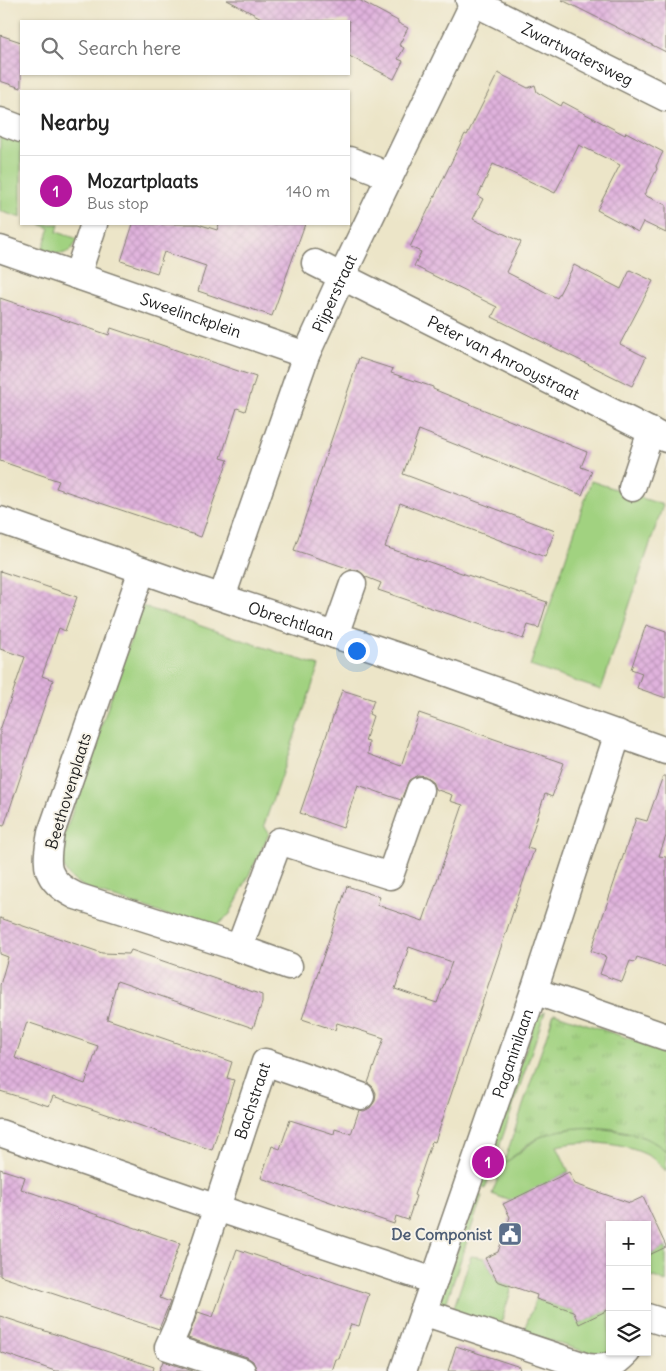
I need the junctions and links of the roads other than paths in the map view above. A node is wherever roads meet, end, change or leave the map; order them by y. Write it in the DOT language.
graph roads {
  1 [pos="482,3"];
  2 [pos="666,98"];
  3 [pos="0,121"];
  4 [pos="20,128"];
  5 [pos="350,160"];
  6 [pos="389,179"];
  7 [pos="94,225"];
  8 [pos="0,249"];
  9 [pos="315,263"];
  10 [pos="77,276"];
  11 [pos="342,276"];
  12 [pos="306,355"];
  13 [pos="658,435"];
  14 [pos="632,488"];
  15 [pos="0,520"];
  16 [pos="142,570"];
  17 [pos="353,584"];
  18 [pos="222,598"];
  19 [pos="335,635"];
  20 [pos="618,733"];
  21 [pos="666,751"];
  22 [pos="420,790"];
  23 [pos="239,948"];
  24 [pos="289,966"];
  25 [pos="534,991"];
  26 [pos="666,1037"];
  27 [pos="361,1096"];
  28 [pos="0,1133"];
  29 [pos="217,1208"];
  30 [pos="434,1281"];
  31 [pos="423,1312"];
  32 [pos="651,1318"];
  33 [pos="666,1324"];
  34 [pos="623,1356"];
  35 [pos="565,1366"];
  36 [pos="242,1371"];
  37 [pos="403,1371"];
  1 -- 2 [label="street, Zwartwatersweg"];
  1 -- 6 [label="street, Pijperstraat"];
  3 -- 4 [label="street"];
  5 -- 6 [label="street"];
  6 -- 11 [label="street, Pijperstraat"];
  7 -- 10 [label="street"];
  8 -- 10 [label="street, Sweelinckplein"];
  9 -- 11 [label="street, Peter van Anrooystraat"];
  10 -- 12 [label="street, Sweelinckplein"];
  11 -- 12 [label="street, Pijperstraat"];
  11 -- 13 [label="street, Peter van Anrooystraat"];
  12 -- 18 [label="street, Pijperstraat"];
  13 -- 14 [label="street"];
  15 -- 16 [label="street, Obrechtlaan"];
  16 -- 18 [label="street, Obrechtlaan"];
  16 -- 23 [label="street, Beethovenplaats"];
  17 -- 19 [label="street"];
  18 -- 19 [label="street, Obrechtlaan"];
  19 -- 20 [label="street, Obrechtlaan"];
  20 -- 21 [label="street, Obrechtlaan"];
  20 -- 25 [label="street, Paganinilaan"];
  22 -- 23 [label="street"];
  23 -- 24 [label="street, Beethovenplaats"];
  25 -- 26 [label="street"];
  25 -- 30 [label="street, Paganinilaan"];
  27 -- 29 [label="street, Bachstraat"];
  28 -- 29 [label="street"];
  29 -- 30 [label="street"];
  29 -- 36 [label="street, Bachstraat"];
  30 -- 31 [label="street, Paganinilaan"];
  31 -- 35 [label="street"];
  31 -- 37 [label="street, Paganinilaan"];
  32 -- 33 [label="street"];
  34 -- 35 [label="street"];
}
